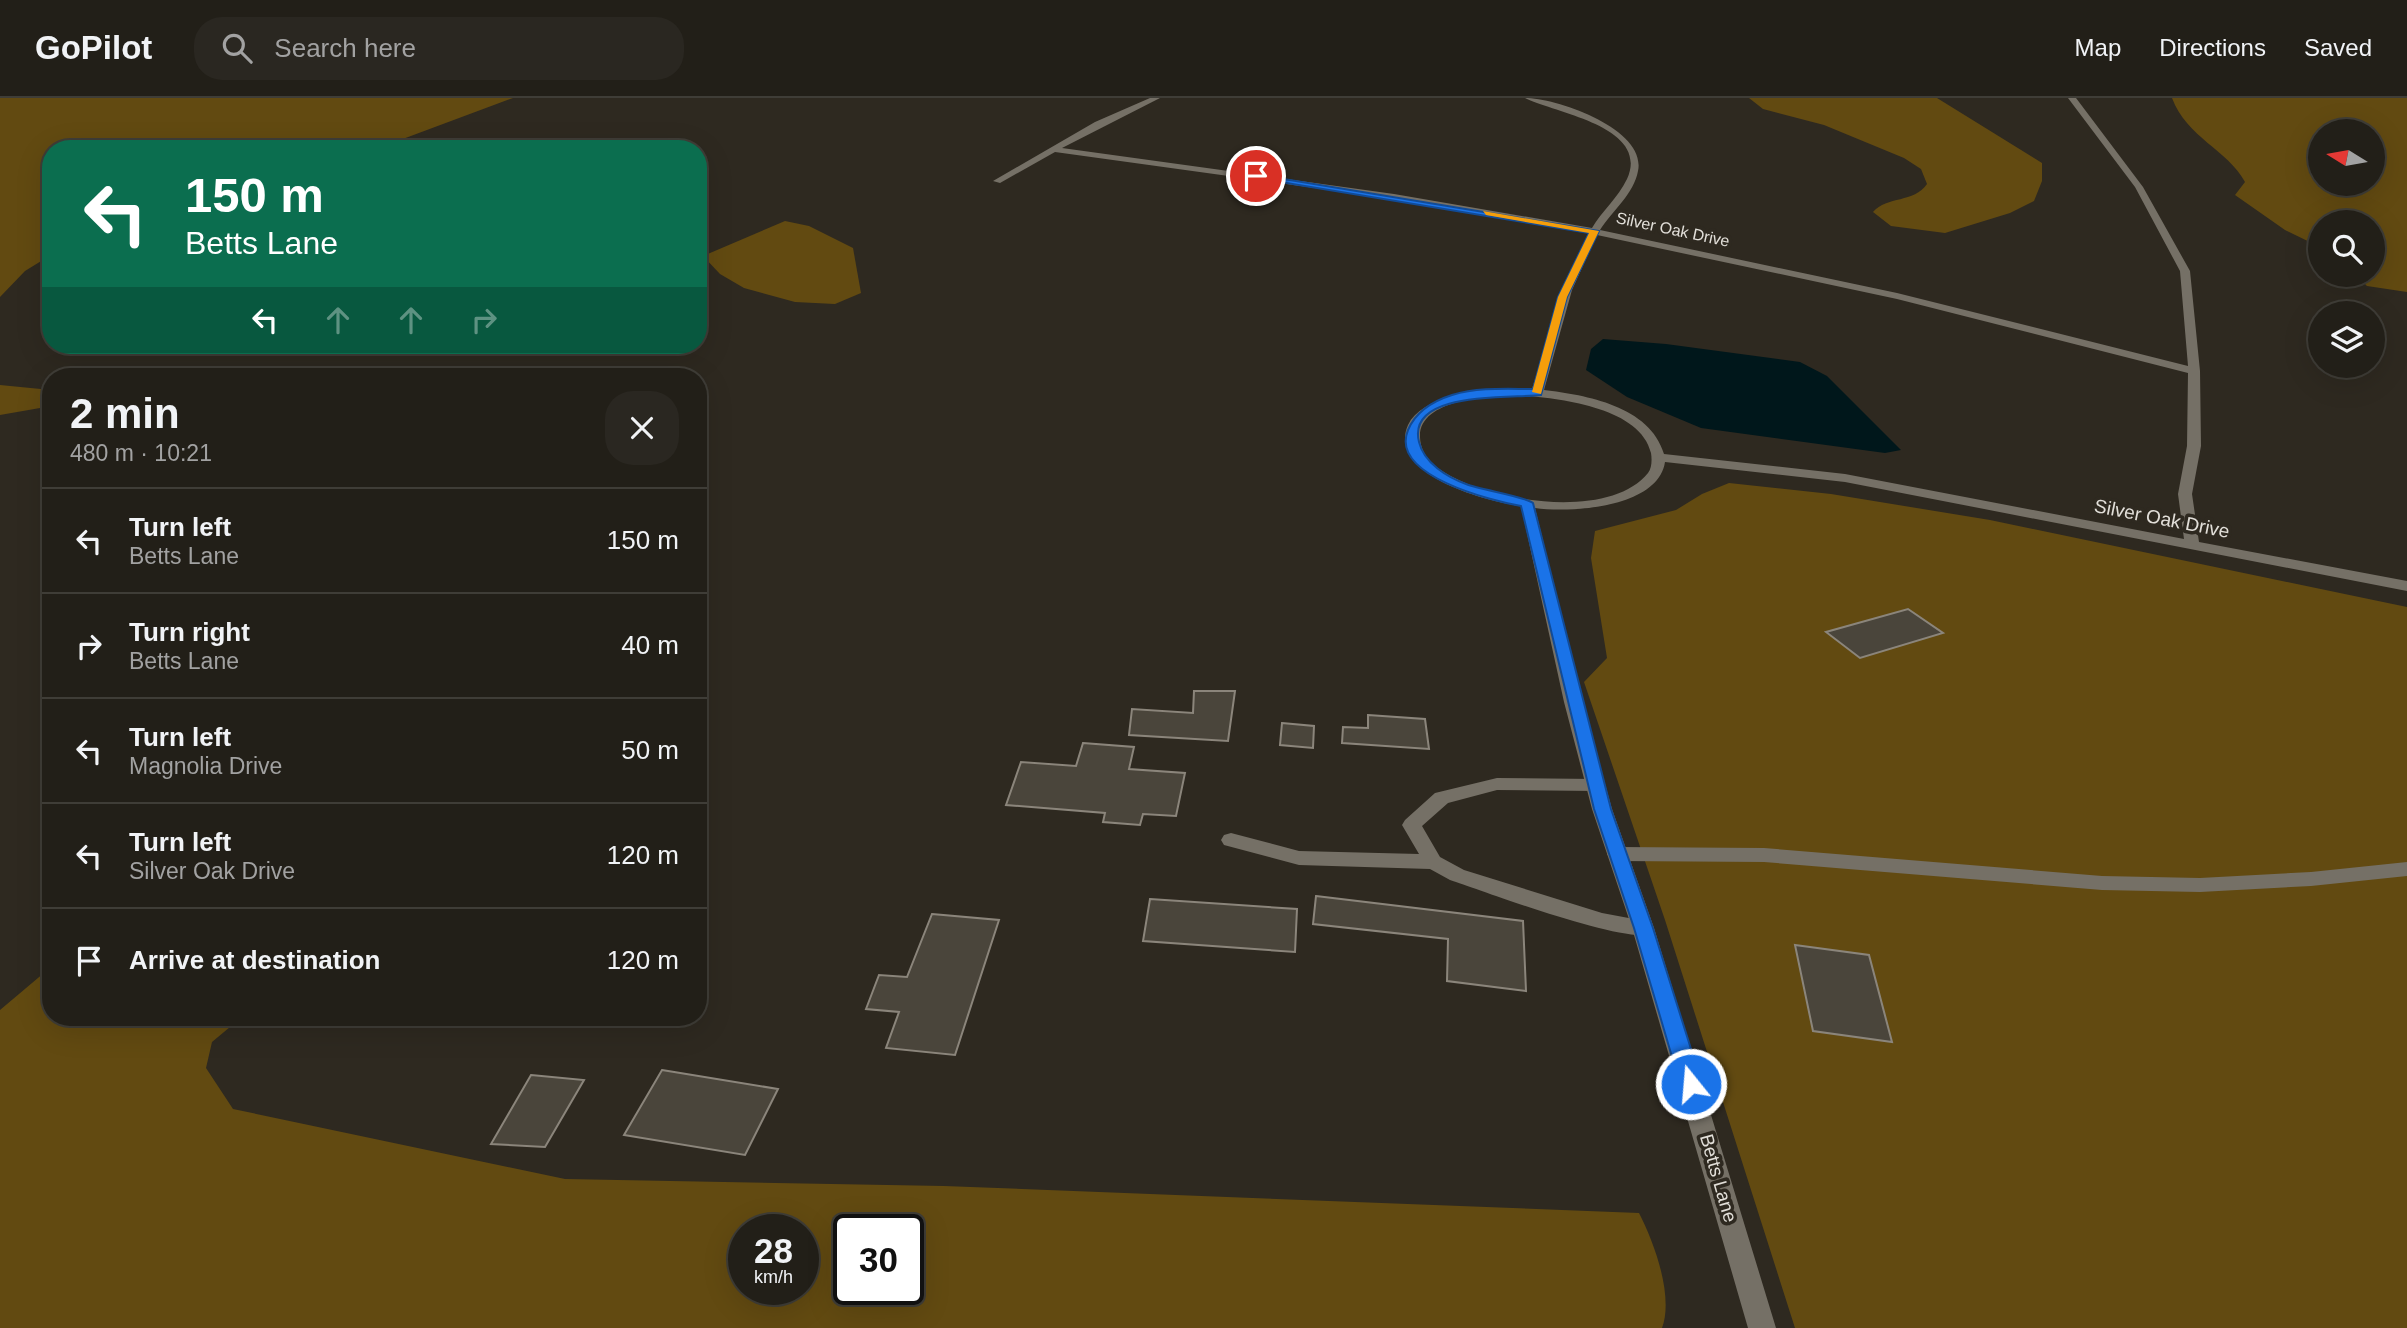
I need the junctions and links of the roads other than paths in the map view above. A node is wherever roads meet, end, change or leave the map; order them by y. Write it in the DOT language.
graph roads {
  1 [pos="1156,98"];
  2 [pos="1528,98"];
  3 [pos="2072,98"];
  4 [pos="1054,149"];
  5 [pos="997,181"];
  6 [pos="1594,231"];
  7 [pos="2194,372"];
  8 [pos="1537,392"];
  9 [pos="1660,457"];
  10 [pos="1527,503"];
  11 [pos="2192,543"];
  12 [pos="2407,586"];
  13 [pos="1596,785"];
  14 [pos="1231,840"];
  15 [pos="1617,854"];
  16 [pos="1433,862"];
  17 [pos="2407,869"];
  18 [pos="1643,928"];
  19 [pos="1762,1328"];
  1 -- 4 [label="street"];
  2 -- 6 [label="street"];
  3 -- 7 [label="street"];
  4 -- 5 [label="street"];
  4 -- 6 [label="street, Silver Oak Drive"];
  6 -- 7 [label="street, Silver Oak Drive"];
  6 -- 8 [label="street"];
  7 -- 11 [label="street"];
  8 -- 9 [label="street"];
  8 -- 10 [label="street"];
  9 -- 10 [label="street"];
  9 -- 11 [label="street, Silver Oak Drive"];
  10 -- 13 [label="street, Betts Lane"];
  11 -- 12 [label="street, Silver Oak Drive"];
  13 -- 15 [label="street, Betts Lane"];
  13 -- 16 [label="street"];
  14 -- 16 [label="street"];
  15 -- 17 [label="street"];
  15 -- 18 [label="street, Betts Lane"];
  16 -- 18 [label="street"];
  18 -- 19 [label="street, Betts Lane"];
}
